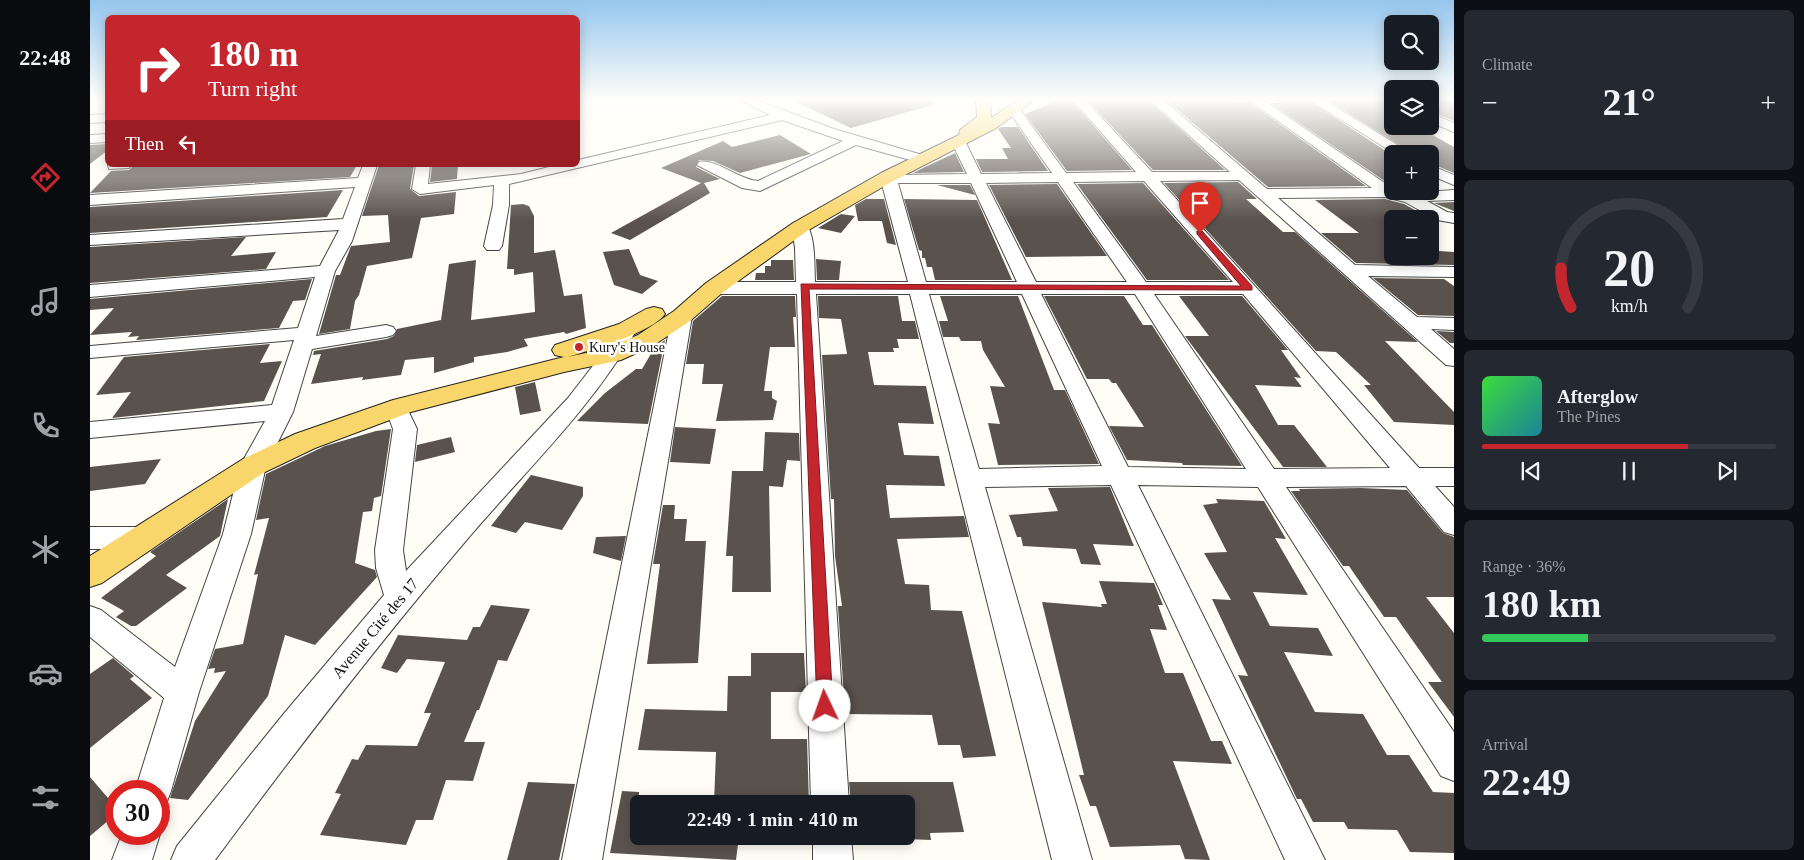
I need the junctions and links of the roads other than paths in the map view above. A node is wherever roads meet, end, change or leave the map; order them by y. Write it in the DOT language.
graph roads {
  1 [pos="677,140"];
  2 [pos="952,140"];
  3 [pos="964,140"];
  4 [pos="1044,140"];
  5 [pos="1116,140"];
  6 [pos="1201,140"];
  7 [pos="1313,140"];
  8 [pos="854,141"];
  9 [pos="959,143"];
  10 [pos="914,157"];
  11 [pos="580,163"];
  12 [pos="704,165"];
  13 [pos="423,167"];
  14 [pos="480,167"];
  15 [pos="562,167"];
  16 [pos="1439,173"];
  17 [pos="367,174"];
  18 [pos="1242,176"];
  19 [pos="1150,177"];
  20 [pos="888,178"];
  21 [pos="977,178"];
  22 [pos="1063,178"];
  23 [pos="1454,180"];
  24 [pos="502,181"];
  25 [pos="478,184"];
  26 [pos="1384,190"];
  27 [pos="1384,192"];
  28 [pos="1262,194"];
  29 [pos="1454,195"];
  30 [pos="1439,196"];
  31 [pos="90,200"];
  32 [pos="1413,200"];
  33 [pos="1454,218"];
  34 [pos="348,224"];
  35 [pos="800,227"];
  36 [pos="90,240"];
  37 [pos="493,246"];
  38 [pos="1352,270"];
  39 [pos="326,271"];
  40 [pos="1454,272"];
  41 [pos="804,286"];
  42 [pos="919,286"];
  43 [pos="1139,286"];
  44 [pos="714,288"];
  45 [pos="1030,288"];
  46 [pos="1248,288"];
  47 [pos="90,291"];
  48 [pos="682,316"];
  49 [pos="1414,323"];
  50 [pos="1454,324"];
  51 [pos="386,331"];
  52 [pos="635,332"];
  53 [pos="303,339"];
  54 [pos="90,352"];
  55 [pos="612,355"];
  56 [pos="1454,360"];
  57 [pos="399,406"];
  58 [pos="571,406"];
  59 [pos="280,412"];
  60 [pos="90,430"];
  61 [pos="252,466"];
  62 [pos="1118,476"];
  63 [pos="1414,477"];
  64 [pos="1454,477"];
  65 [pos="970,478"];
  66 [pos="1266,478"];
  67 [pos="1454,525"];
  68 [pos="90,538"];
  69 [pos="142,538"];
  70 [pos="90,573"];
  71 [pos="400,598"];
  72 [pos="90,619"];
  73 [pos="182,692"];
  74 [pos="1454,763"];
  75 [pos="156,780"];
  76 [pos="830,795"];
  77 [pos="137,845"];
  78 [pos="832,845"];
  79 [pos="132,860"];
  80 [pos="192,860"];
  81 [pos="582,860"];
  82 [pos="833,860"];
  83 [pos="1072,860"];
  84 [pos="1305,860"];
  1 -- 11 [label="street"];
  2 -- 10 [label="main road"];
  3 -- 9 [label="main road"];
  4 -- 22 [label="street"];
  5 -- 19 [label="street"];
  6 -- 18 [label="street"];
  7 -- 26 [label="street"];
  8 -- 10 [label="street"];
  8 -- 12 [label="street"];
  9 -- 20 [label="main road"];
  9 -- 21 [label="street"];
  10 -- 52 [label="main road"];
  13 -- 25 [label="street"];
  14 -- 25 [label="street"];
  15 -- 24 [label="street"];
  16 -- 23 [label="street"];
  17 -- 31 [label="street"];
  17 -- 34 [label="street"];
  18 -- 19 [label="street"];
  18 -- 28 [label="street"];
  19 -- 22 [label="street"];
  19 -- 46 [label="street"];
  20 -- 21 [label="street"];
  20 -- 35 [label="main road"];
  20 -- 42 [label="street"];
  21 -- 22 [label="street"];
  21 -- 45 [label="street"];
  22 -- 43 [label="street"];
  24 -- 25 [label="street"];
  24 -- 37 [label="street"];
  27 -- 28 [label="street"];
  28 -- 38 [label="street"];
  29 -- 30 [label="street"];
  32 -- 33 [label="street"];
  34 -- 36 [label="street"];
  34 -- 39 [label="street"];
  35 -- 41 [label="street"];
  35 -- 44 [label="main road"];
  38 -- 40 [label="street"];
  38 -- 49 [label="street"];
  39 -- 47 [label="street"];
  39 -- 53 [label="street"];
  41 -- 42 [label="street"];
  41 -- 44 [label="street"];
  41 -- 76 [label="street"];
  42 -- 45 [label="street"];
  42 -- 65 [label="street"];
  43 -- 45 [label="street"];
  43 -- 46 [label="street"];
  43 -- 66 [label="street"];
  44 -- 48 [label="main road"];
  45 -- 62 [label="street"];
  46 -- 63 [label="street"];
  48 -- 52 [label="main road"];
  48 -- 81 [label="street"];
  49 -- 50 [label="street"];
  49 -- 56 [label="street"];
  51 -- 53 [label="street"];
  52 -- 55 [label="main road"];
  52 -- 57 [label="main road"];
  52 -- 58 [label="street"];
  53 -- 54 [label="street"];
  53 -- 59 [label="street"];
  55 -- 57 [label="main road"];
  55 -- 58 [label="street"];
  57 -- 61 [label="main road"];
  57 -- 71 [label="street"];
  58 -- 71 [label="street, Avenue Cité des 17"];
  59 -- 60 [label="street"];
  59 -- 61 [label="street"];
  61 -- 69 [label="main road"];
  61 -- 73 [label="street"];
  62 -- 65 [label="street"];
  62 -- 66 [label="street"];
  62 -- 84 [label="street"];
  63 -- 64 [label="street"];
  63 -- 66 [label="street"];
  63 -- 67 [label="street"];
  65 -- 83 [label="street"];
  66 -- 74 [label="street"];
  68 -- 69 [label="street"];
  69 -- 70 [label="main road"];
  71 -- 80 [label="street, Avenue Cité des 17"];
  72 -- 73 [label="street"];
  73 -- 75 [label="street"];
  77 -- 79 [label="street"];
  78 -- 82 [label="street"];
}
